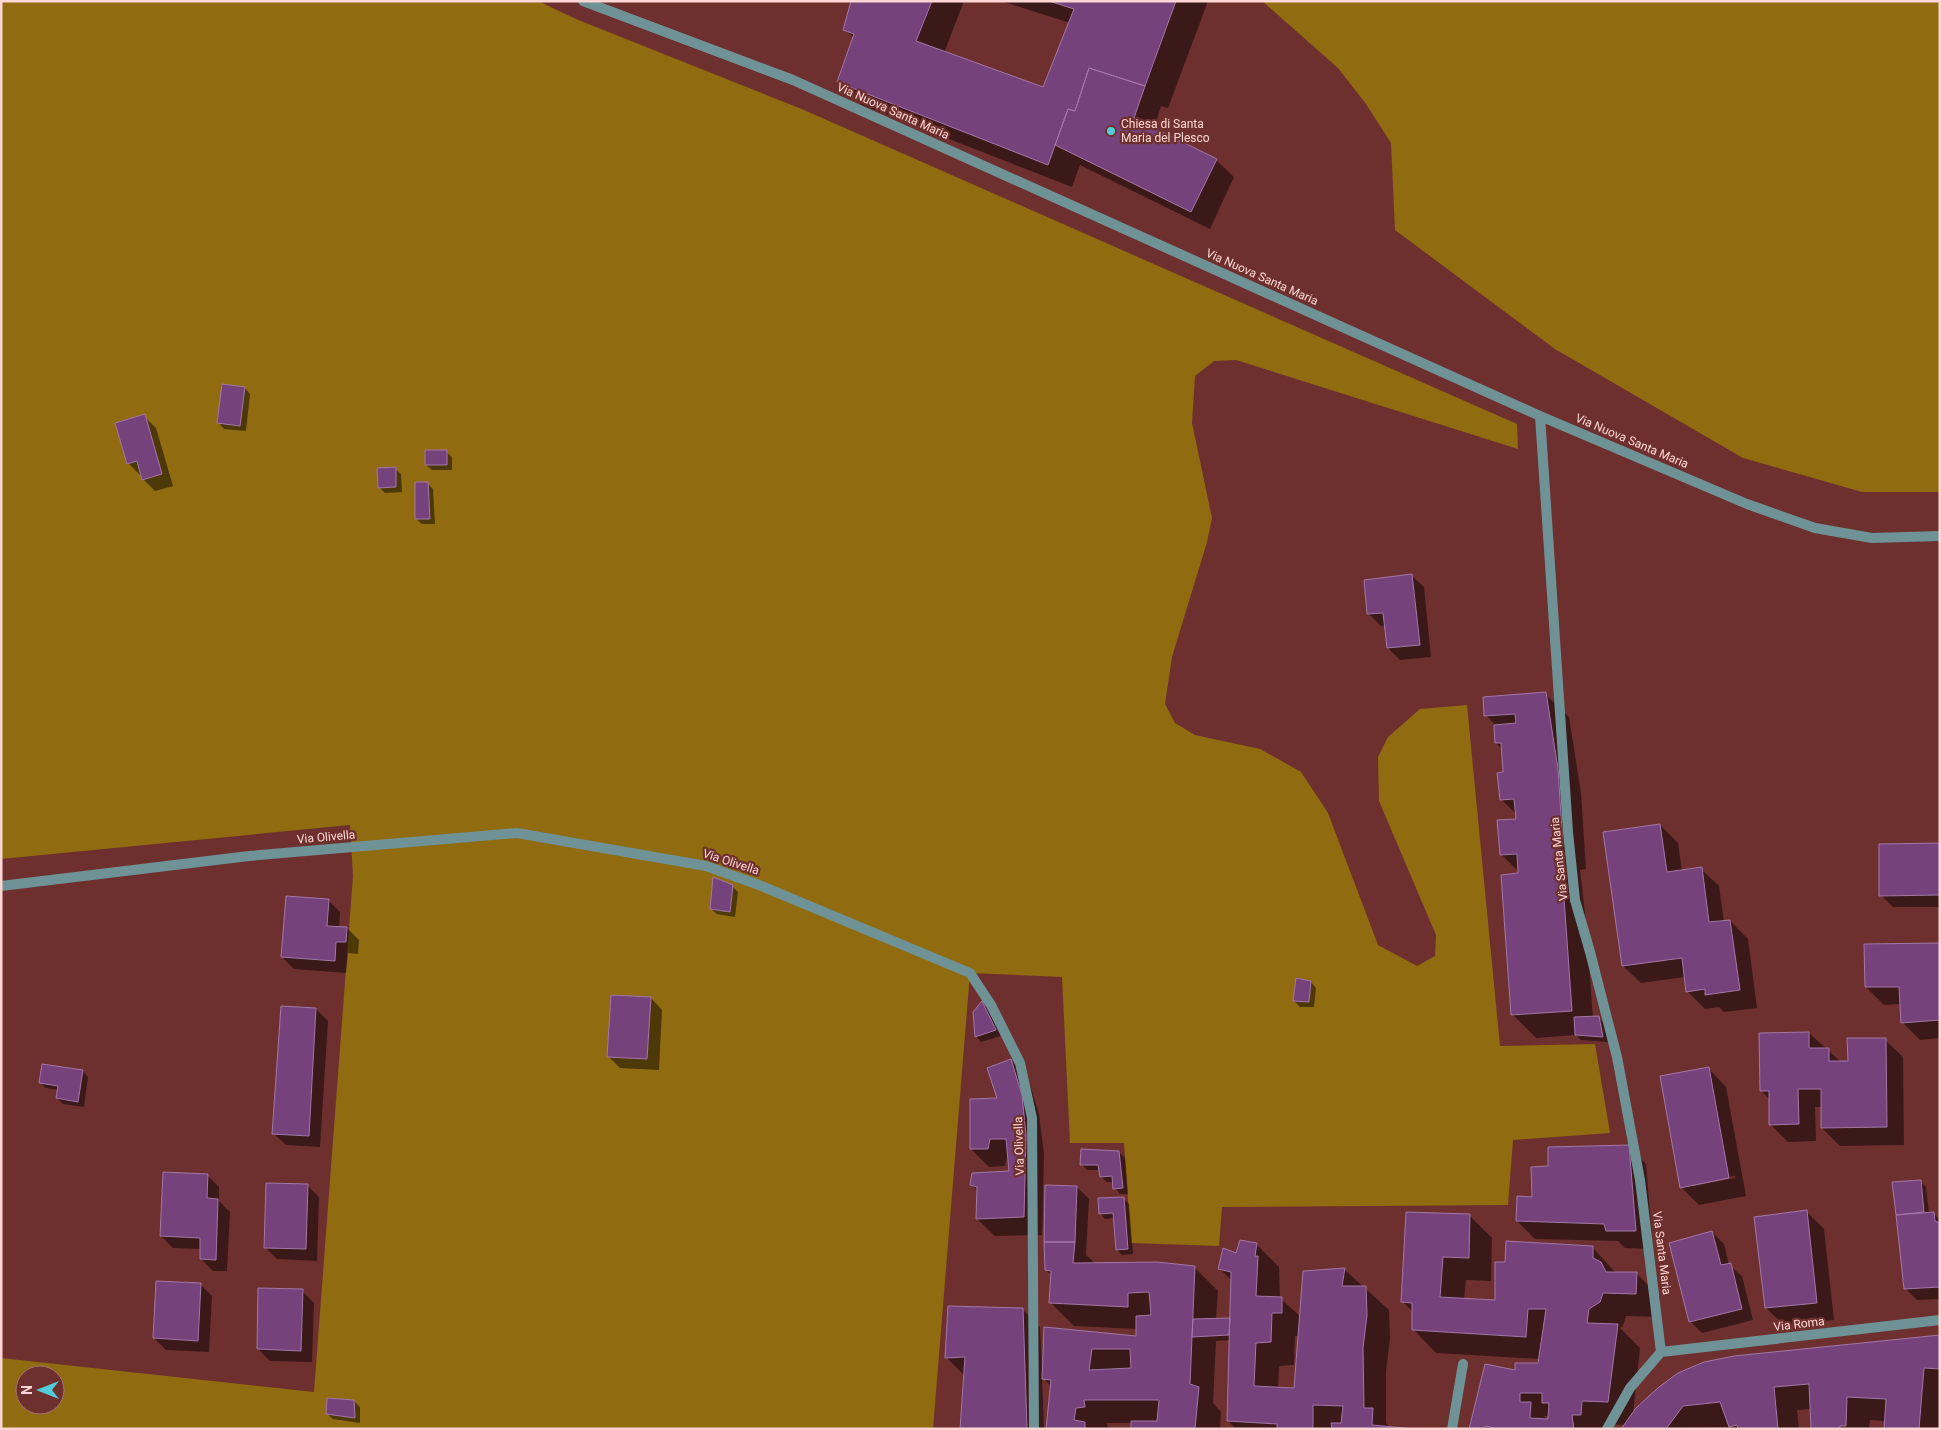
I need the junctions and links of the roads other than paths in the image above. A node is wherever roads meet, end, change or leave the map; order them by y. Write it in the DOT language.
graph roads {
  1 [pos="583,1"];
  2 [pos="1540,416"];
  3 [pos="1940,536"];
  4 [pos="1,886"];
  5 [pos="1940,1320"];
  6 [pos="1661,1352"];
  7 [pos="1462,1364"];
  8 [pos="1034,1429"];
  9 [pos="1452,1429"];
  10 [pos="1607,1429"];
  1 -- 2 [label="street, Via Nuova Santa Maria"];
  2 -- 3 [label="street, Via Nuova Santa Maria"];
  2 -- 6 [label="street, Via Santa Maria"];
  4 -- 8 [label="street, Via Olivella"];
  5 -- 6 [label="street, Via Roma"];
  6 -- 10 [label="street"];
  7 -- 9 [label="street"];
}
